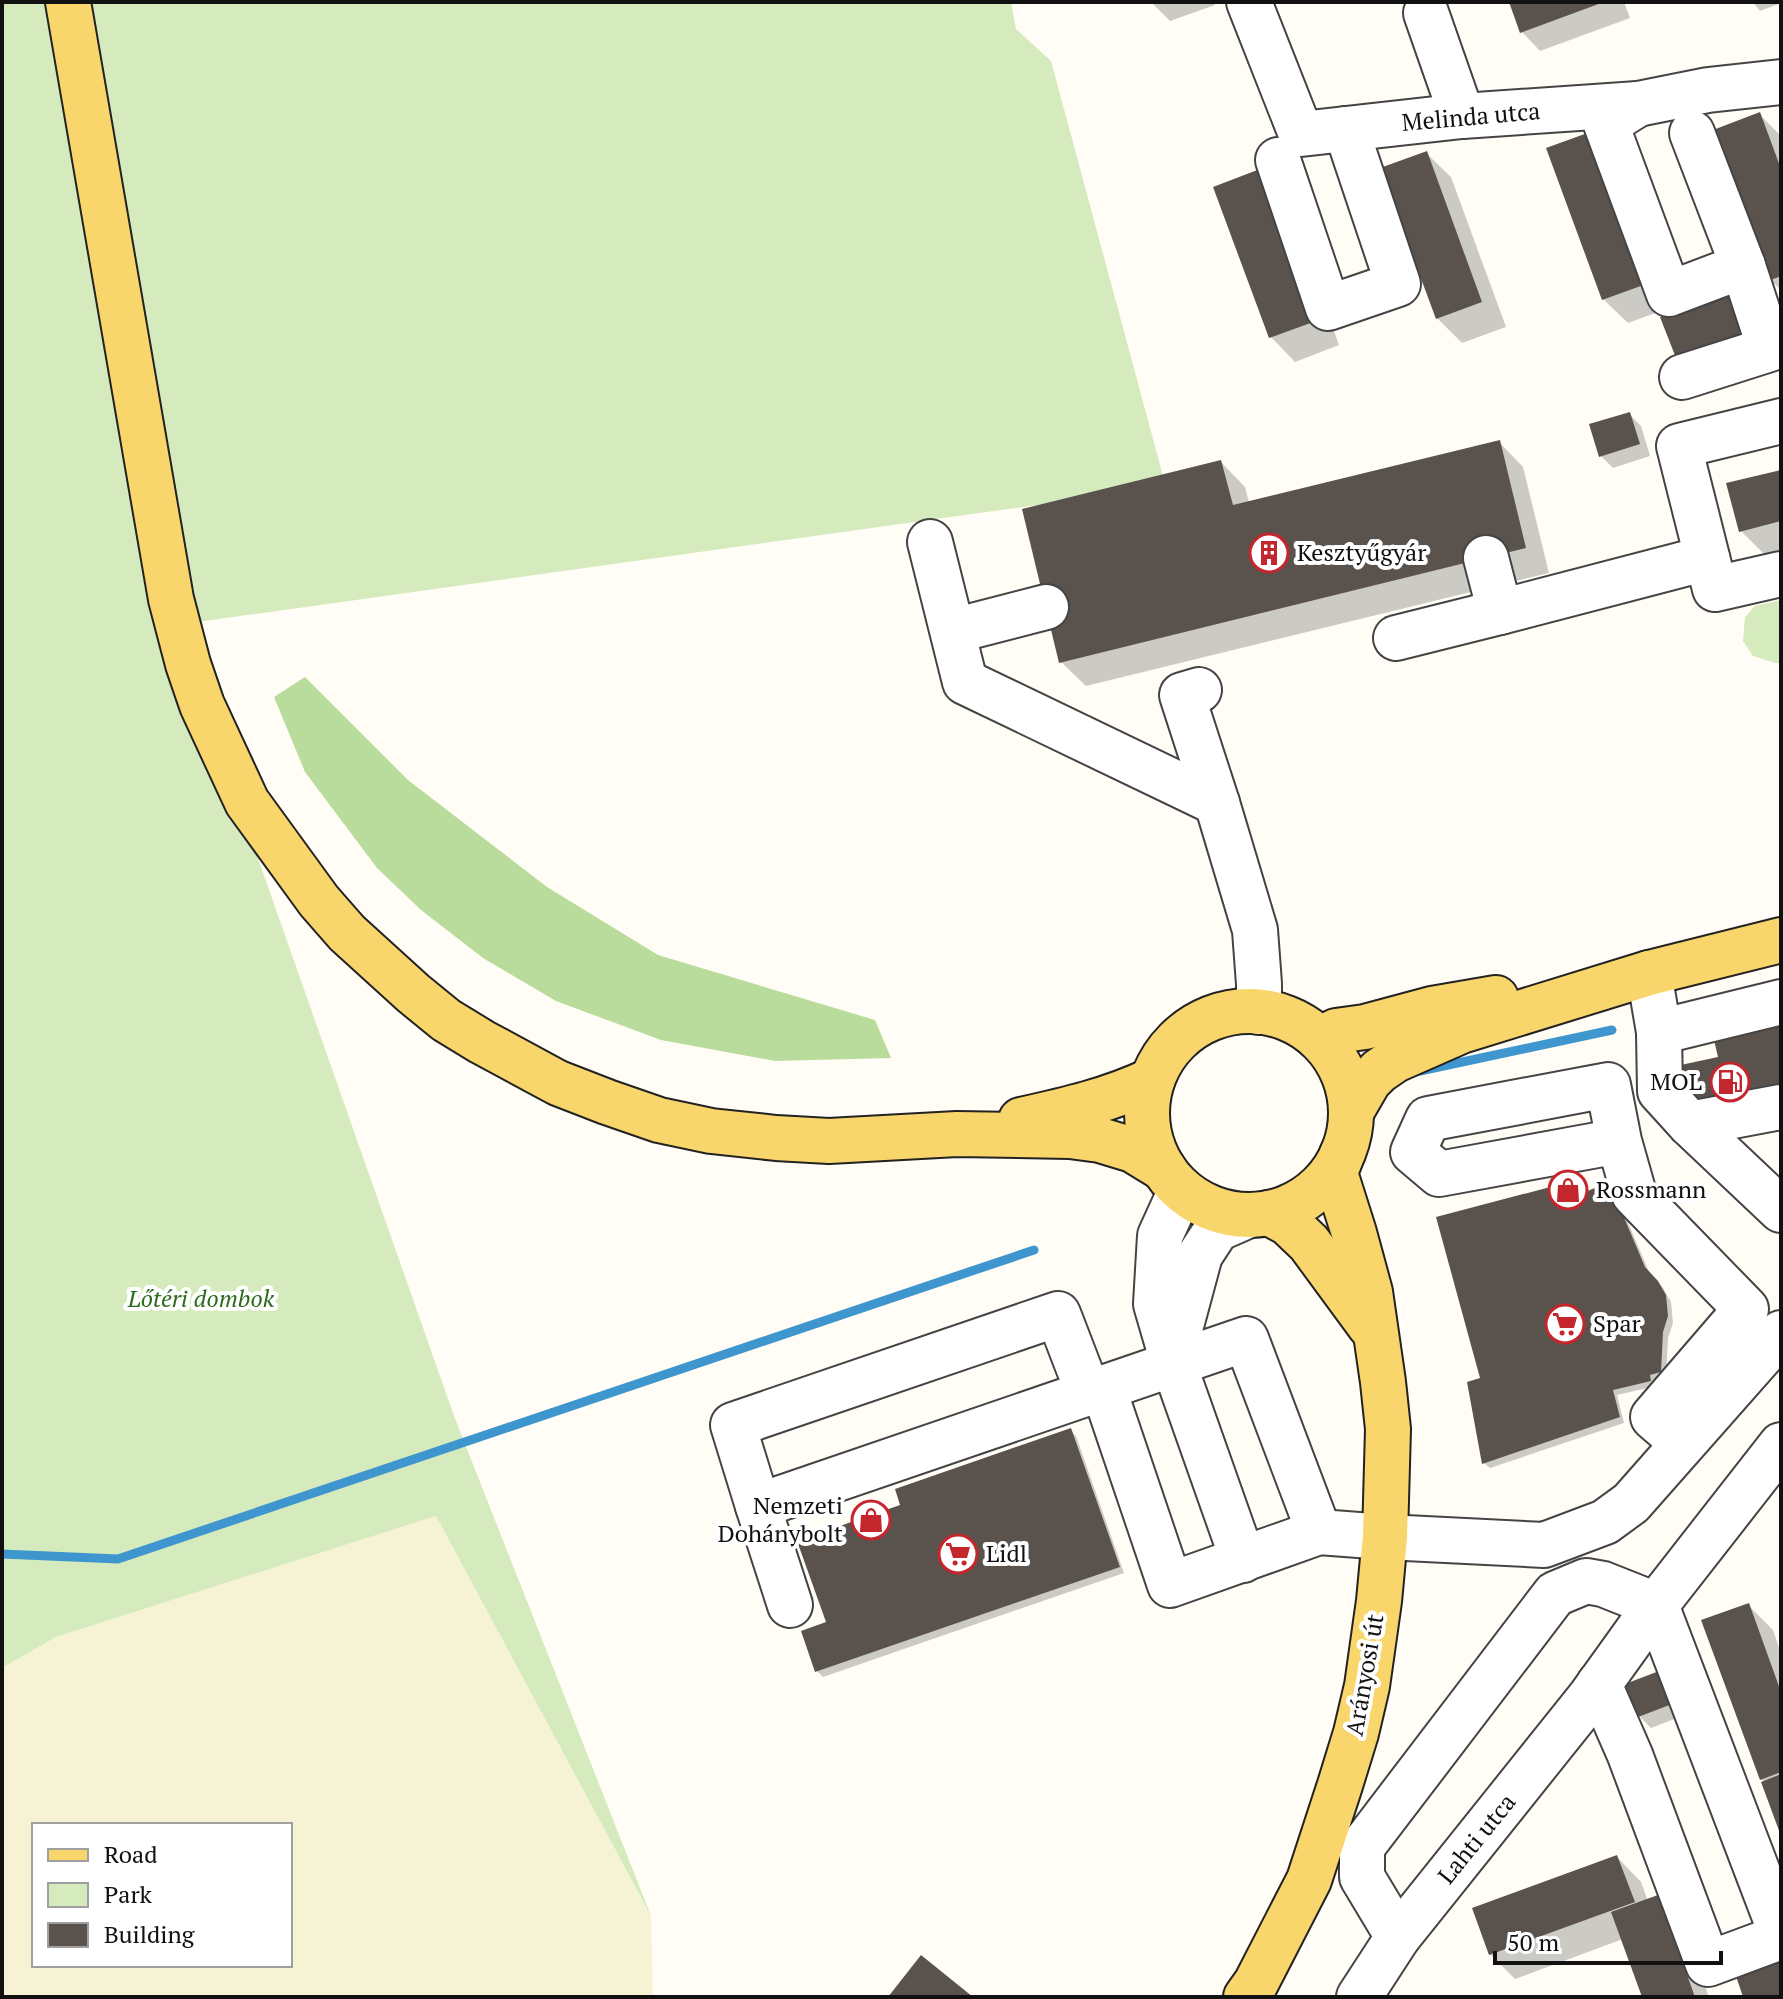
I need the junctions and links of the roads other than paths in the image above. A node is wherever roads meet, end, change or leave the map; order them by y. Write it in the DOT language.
graph roads {
  1 [pos="68,2"];
  2 [pos="1249,2"];
  3 [pos="1426,13"];
  4 [pos="1781,82"];
  5 [pos="1638,104"];
  6 [pos="1462,116"];
  7 [pos="1346,129"];
  8 [pos="1692,133"];
  9 [pos="1278,160"];
  10 [pos="1743,266"];
  11 [pos="1682,377"];
  12 [pos="1781,421"];
  13 [pos="930,542"];
  14 [pos="1486,558"];
  15 [pos="1707,558"];
  16 [pos="1781,574"];
  17 [pos="1046,607"];
  18 [pos="1500,612"];
  19 [pos="953,631"];
  20 [pos="1396,638"];
  21 [pos="1199,690"];
  22 [pos="1217,803"];
  23 [pos="1781,940"];
  24 [pos="1649,973"];
  25 [pos="1781,1002"];
  26 [pos="1259,1012"];
  27 [pos="1659,1032"];
  28 [pos="1321,1040"];
  29 [pos="1152,1080"];
  30 [pos="1660,1091"];
  31 [pos="1781,1107"];
  32 [pos="1690,1124"];
  33 [pos="1347,1132"];
  34 [pos="957,1134"];
  35 [pos="1172,1180"];
  36 [pos="1781,1210"];
  37 [pos="1259,1214"];
  38 [pos="1374,1331"];
  39 [pos="1781,1333"];
  40 [pos="1173,1361"];
  41 [pos="1095,1390"];
  42 [pos="1683,1443"];
  43 [pos="1781,1445"];
  44 [pos="758,1506"];
  45 [pos="1319,1532"];
  46 [pos="1385,1537"];
  47 [pos="1243,1560"];
  48 [pos="790,1605"];
  49 [pos="1656,1605"];
  50 [pos="1599,1684"];
  51 [pos="1781,1935"];
  52 [pos="1398,1937"];
  53 [pos="1714,1980"];
  54 [pos="1366,1993"];
  55 [pos="1246,1997"];
  1 -- 34 [label="main road"];
  2 -- 7 [label="street, Melinda utca"];
  3 -- 6 [label="street"];
  4 -- 5 [label="street, Melinda utca"];
  5 -- 6 [label="street, Melinda utca"];
  5 -- 10 [label="street"];
  6 -- 7 [label="street, Melinda utca"];
  7 -- 9 [label="street"];
  8 -- 10 [label="street"];
  10 -- 11 [label="street"];
  12 -- 15 [label="street"];
  13 -- 19 [label="street"];
  14 -- 18 [label="street"];
  15 -- 16 [label="street"];
  15 -- 18 [label="street"];
  17 -- 19 [label="street"];
  18 -- 20 [label="street"];
  19 -- 22 [label="street"];
  21 -- 22 [label="street"];
  22 -- 26 [label="street"];
  23 -- 24 [label="main road"];
  24 -- 27 [label="street"];
  24 -- 28 [label="main road"];
  24 -- 33 [label="main road"];
  25 -- 27 [label="street"];
  26 -- 28 [label="main road"];
  26 -- 29 [label="main road"];
  27 -- 30 [label="street"];
  28 -- 33 [label="main road"];
  29 -- 34 [label="main road"];
  29 -- 35 [label="main road"];
  30 -- 32 [label="street"];
  30 -- 42 [label="street"];
  31 -- 32 [label="street"];
  32 -- 36 [label="street"];
  33 -- 37 [label="main road"];
  33 -- 38 [label="main road, Arányosi út"];
  34 -- 35 [label="main road"];
  35 -- 37 [label="main road"];
  35 -- 40 [label="street"];
  37 -- 38 [label="main road"];
  37 -- 40 [label="street"];
  38 -- 46 [label="main road, Arányosi út"];
  39 -- 42 [label="street"];
  40 -- 41 [label="street"];
  40 -- 45 [label="street"];
  40 -- 47 [label="street"];
  41 -- 44 [label="street"];
  41 -- 44 [label="street"];
  41 -- 47 [label="street"];
  42 -- 46 [label="street"];
  43 -- 49 [label="street, Lahti utca"];
  44 -- 48 [label="street"];
  45 -- 46 [label="street"];
  45 -- 47 [label="street"];
  46 -- 55 [label="main road, Arányosi út"];
  49 -- 50 [label="street, Lahti utca"];
  49 -- 51 [label="street"];
  49 -- 52 [label="street"];
  50 -- 52 [label="street, Lahti utca"];
  50 -- 53 [label="street"];
  51 -- 53 [label="street"];
  52 -- 54 [label="street, Lahti utca"];
}
